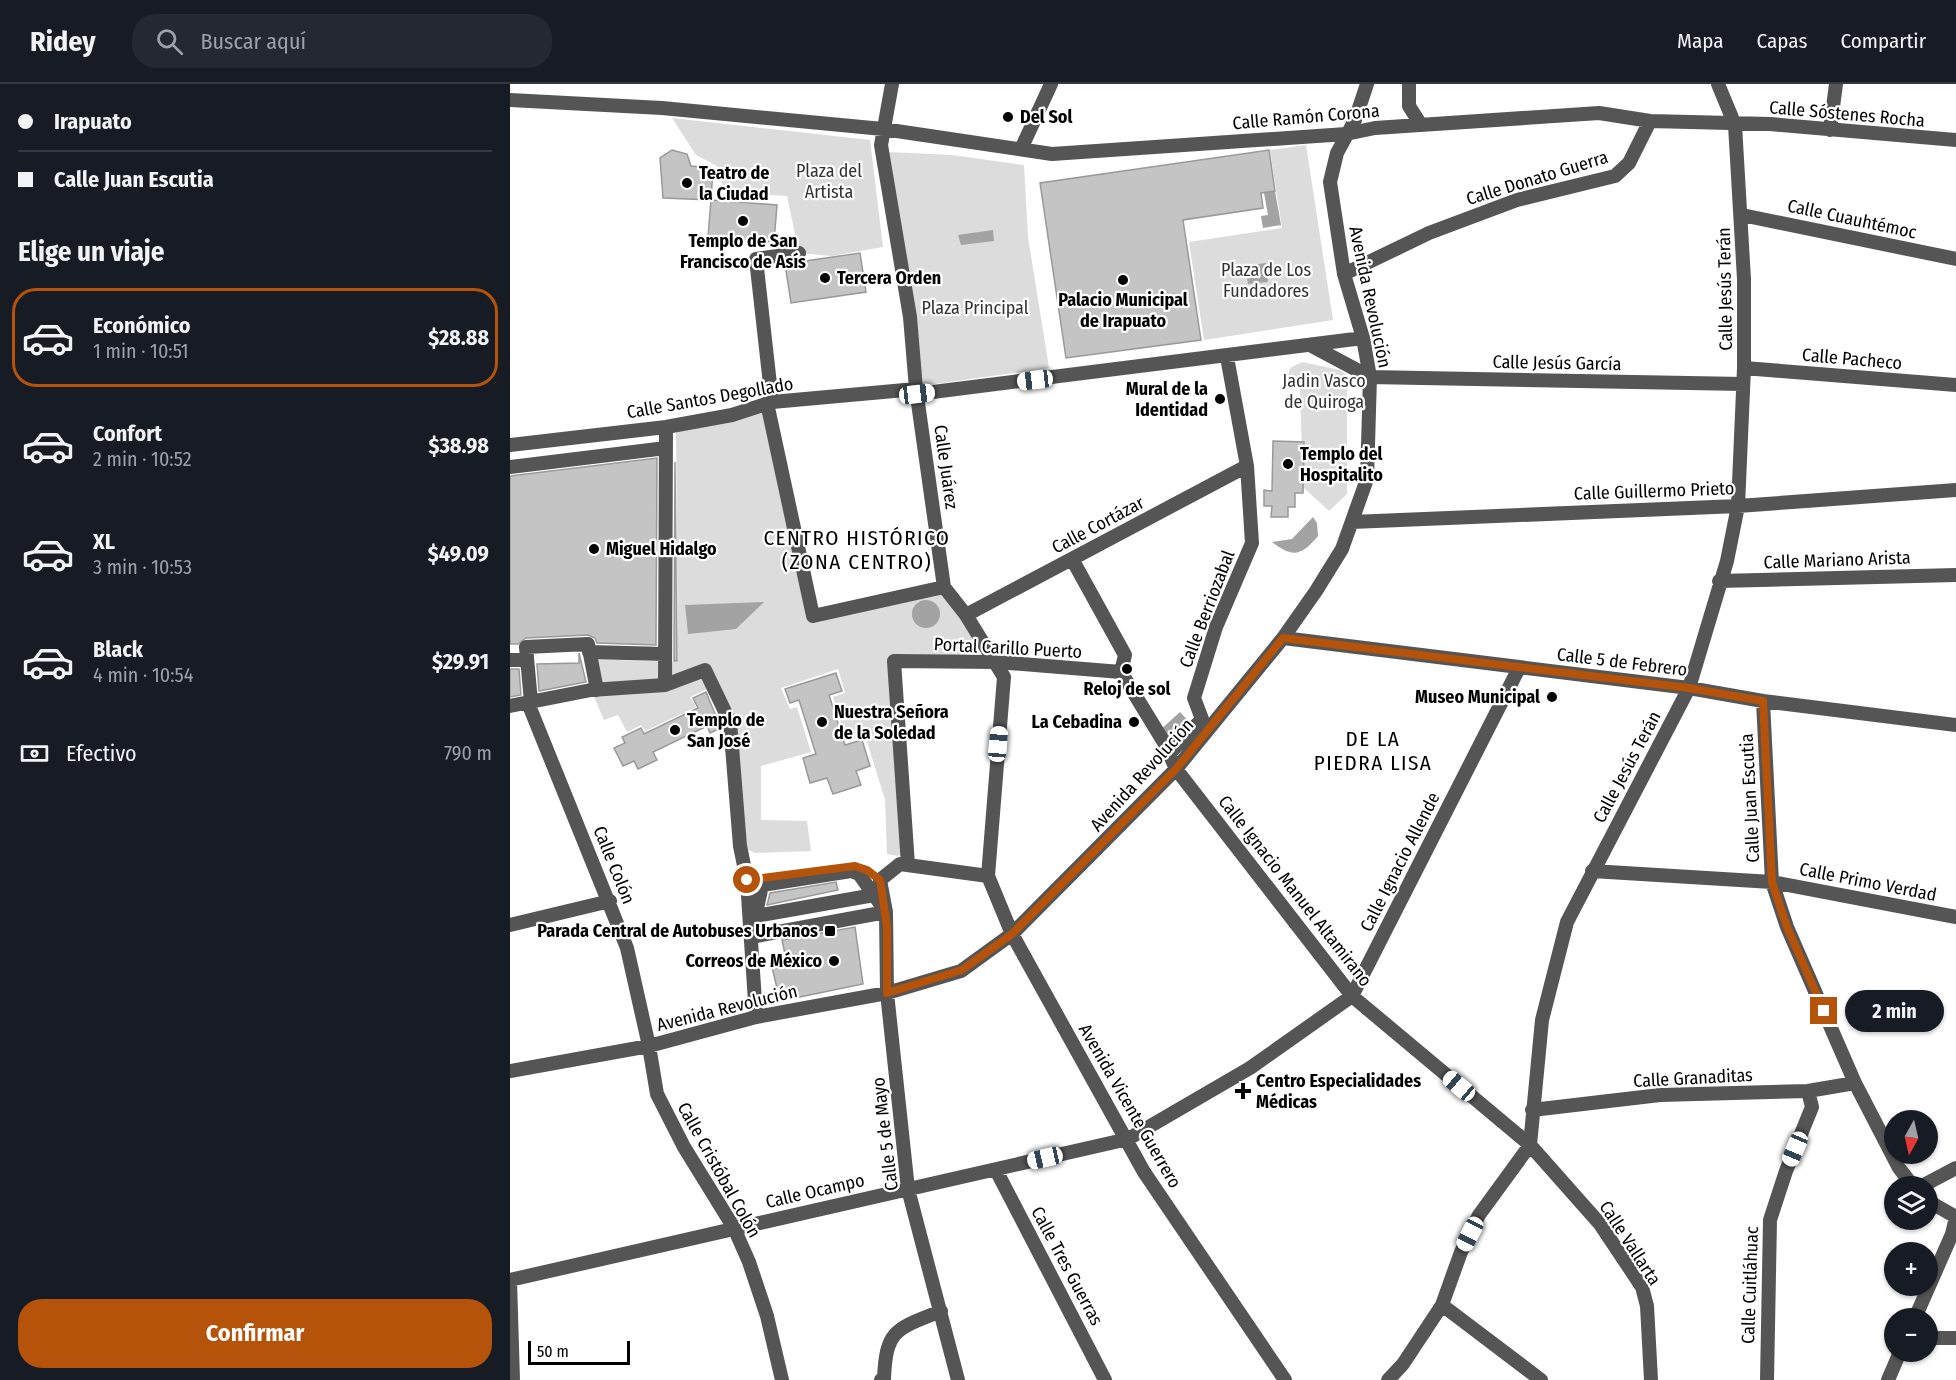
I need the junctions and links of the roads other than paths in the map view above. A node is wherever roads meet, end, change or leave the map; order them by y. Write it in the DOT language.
graph roads {
  1 [pos="1051,84"];
  2 [pos="1367,84"];
  3 [pos="1408,84"];
  4 [pos="1718,84"];
  5 [pos="1836,84"];
  6 [pos="891,86"];
  7 [pos="510,100"];
  8 [pos="1650,121"];
  9 [pos="1422,125"];
  10 [pos="1735,125"];
  11 [pos="883,129"];
  12 [pos="1830,130"];
  13 [pos="1346,134"];
  14 [pos="1956,140"];
  15 [pos="1021,149"];
  16 [pos="1742,215"];
  17 [pos="799,253"];
  18 [pos="1956,259"];
  19 [pos="1344,274"];
  20 [pos="1363,338"];
  21 [pos="1312,346"];
  22 [pos="1227,357"];
  23 [pos="1744,368"];
  24 [pos="1370,377"];
  25 [pos="1956,379"];
  26 [pos="1743,384"];
  27 [pos="1956,385"];
  28 [pos="917,391"];
  29 [pos="770,403"];
  30 [pos="666,427"];
  31 [pos="510,445"];
  32 [pos="666,448"];
  33 [pos="1247,466"];
  34 [pos="510,467"];
  35 [pos="1956,490"];
  36 [pos="1738,506"];
  37 [pos="1352,522"];
  38 [pos="1072,559"];
  39 [pos="1956,575"];
  40 [pos="1719,581"];
  41 [pos="944,587"];
  42 [pos="966,615"];
  43 [pos="1283,638"];
  44 [pos="589,652"];
  45 [pos="666,654"];
  46 [pos="510,660"];
  47 [pos="527,660"];
  48 [pos="996,662"];
  49 [pos="1519,668"];
  50 [pos="1121,672"];
  51 [pos="665,686"];
  52 [pos="1689,688"];
  53 [pos="597,690"];
  54 [pos="1763,701"];
  55 [pos="530,702"];
  56 [pos="510,706"];
  57 [pos="1956,725"];
  58 [pos="1169,754"];
  59 [pos="1176,769"];
  60 [pos="908,865"];
  61 [pos="1593,871"];
  62 [pos="988,876"];
  63 [pos="747,880"];
  64 [pos="880,880"];
  65 [pos="1772,882"];
  66 [pos="874,896"];
  67 [pos="610,901"];
  68 [pos="886,912"];
  69 [pos="756,916"];
  70 [pos="1956,918"];
  71 [pos="510,925"];
  72 [pos="1012,934"];
  73 [pos="751,937"];
  74 [pos="887,993"];
  75 [pos="1352,996"];
  76 [pos="756,1017"];
  77 [pos="649,1046"];
  78 [pos="510,1071"];
  79 [pos="1855,1083"];
  80 [pos="1808,1091"];
  81 [pos="1532,1110"];
  82 [pos="1128,1139"];
  83 [pos="1530,1145"];
  84 [pos="1956,1168"];
  85 [pos="996,1170"];
  86 [pos="1905,1176"];
  87 [pos="1938,1178"];
  88 [pos="908,1189"];
  89 [pos="1938,1207"];
  90 [pos="1956,1217"];
  91 [pos="734,1228"];
  92 [pos="510,1280"];
  93 [pos="1442,1305"];
  94 [pos="1919,1308"];
  95 [pos="941,1311"];
  96 [pos="1938,1338"];
  97 [pos="1956,1338"];
  98 [pos="1896,1362"];
  99 [pos="513,1380"];
  100 [pos="782,1380"];
  101 [pos="881,1380"];
  102 [pos="957,1380"];
  103 [pos="1105,1380"];
  104 [pos="1285,1380"];
  105 [pos="1389,1380"];
  106 [pos="1540,1380"];
  107 [pos="1651,1380"];
  108 [pos="1767,1380"];
  109 [pos="1888,1380"];
  1 -- 15 [label="street"];
  2 -- 13 [label="street, Avenida Revolución"];
  3 -- 9 [label="street"];
  4 -- 10 [label="street, Calle Jesús Terán"];
  5 -- 12 [label="street"];
  6 -- 11 [label="street, Calle Juárez"];
  7 -- 11 [label="street, Calle Ramón Corona"];
  8 -- 9 [label="street, Calle Ramón Corona"];
  8 -- 10 [label="street, Calle Ramón Corona"];
  8 -- 19 [label="street, Calle Donato Guerra"];
  9 -- 13 [label="street, Calle Ramón Corona"];
  10 -- 12 [label="street, Calle Sóstenes Rocha"];
  10 -- 16 [label="street, Calle Jesús Terán"];
  11 -- 15 [label="street, Calle Ramón Corona"];
  11 -- 28 [label="street, Calle Juárez"];
  12 -- 14 [label="street, Calle Sóstenes Rocha"];
  13 -- 15 [label="street, Calle Ramón Corona"];
  13 -- 19 [label="street, Avenida Revolución"];
  16 -- 18 [label="street, Calle Cuauhtémoc"];
  16 -- 23 [label="street, Calle Jesús Terán"];
  17 -- 29 [label="street"];
  19 -- 20 [label="street, Avenida Revolución"];
  20 -- 21 [label="street, Calle Santos Degollado"];
  20 -- 24 [label="street, Avenida Revolución"];
  21 -- 22 [label="street, Calle Santos Degollado"];
  21 -- 24 [label="street"];
  22 -- 28 [label="street, Calle Santos Degollado"];
  22 -- 33 [label="street, Calle Berriozabal"];
  23 -- 26 [label="street, Calle Jesús Terán"];
  23 -- 27 [label="street, Calle Pacheco"];
  24 -- 26 [label="street, Calle Jesús García"];
  24 -- 37 [label="street, Avenida Revolución"];
  25 -- 27 [label="street"];
  26 -- 36 [label="street, Calle Jesús Terán"];
  28 -- 29 [label="street, Calle Santos Degollado"];
  28 -- 41 [label="street, Calle Juárez"];
  29 -- 30 [label="street, Calle Santos Degollado"];
  29 -- 41 [label="street"];
  30 -- 31 [label="street, Calle Santos Degollado"];
  30 -- 32 [label="street"];
  32 -- 34 [label="street"];
  32 -- 45 [label="street"];
  33 -- 38 [label="street, Calle Cortázar"];
  33 -- 58 [label="street, Calle Berriozabal"];
  35 -- 36 [label="street, Calle Guillermo Prieto"];
  36 -- 37 [label="street, Calle Guillermo Prieto"];
  36 -- 40 [label="street, Calle Jesús Terán"];
  37 -- 43 [label="street, Avenida Revolución"];
  38 -- 42 [label="street, Calle Cortázar"];
  38 -- 50 [label="street"];
  39 -- 40 [label="street, Calle Mariano Arista"];
  40 -- 52 [label="street, Calle Jesús Terán"];
  41 -- 42 [label="street"];
  42 -- 48 [label="street"];
  43 -- 49 [label="street, Calle 5 de Febrero"];
  43 -- 59 [label="street, Avenida Revolución"];
  44 -- 45 [label="street"];
  44 -- 47 [label="street"];
  44 -- 53 [label="street"];
  45 -- 51 [label="street"];
  46 -- 47 [label="street"];
  47 -- 55 [label="street, Calle Colón"];
  48 -- 50 [label="street, Portal Carillo Puerto"];
  48 -- 60 [label="street, Portal Carillo Puerto"];
  48 -- 62 [label="street"];
  49 -- 52 [label="street, Calle 5 de Febrero"];
  49 -- 75 [label="street, Calle Ignacio Allende"];
  50 -- 58 [label="street, Calle Ignacio Manuel Altamirano"];
  51 -- 53 [label="street"];
  51 -- 63 [label="street"];
  52 -- 54 [label="street, Calle 5 de Febrero"];
  52 -- 61 [label="street, Calle Jesús Terán"];
  53 -- 55 [label="street"];
  54 -- 57 [label="street, Calle 5 de Febrero"];
  54 -- 65 [label="street, Calle Juan Escutia"];
  55 -- 56 [label="street"];
  55 -- 67 [label="street, Calle Colón"];
  58 -- 59 [label="street, Calle Ignacio Manuel Altamirano"];
  59 -- 72 [label="street, Avenida Revolución"];
  59 -- 75 [label="street, Calle Ignacio Manuel Altamirano"];
  60 -- 62 [label="street"];
  60 -- 64 [label="street"];
  61 -- 65 [label="street, Calle Primo Verdad"];
  61 -- 81 [label="street, Calle Jesús Terán"];
  62 -- 72 [label="street, Avenida Vicente Guerrero"];
  63 -- 64 [label="street"];
  63 -- 73 [label="street"];
  64 -- 68 [label="street, Calle 5 de Mayo"];
  65 -- 70 [label="street, Calle Primo Verdad"];
  65 -- 79 [label="street, Calle Juan Escutia"];
  66 -- 68 [label="street"];
  66 -- 69 [label="street"];
  66 -- 69 [label="street"];
  67 -- 71 [label="street"];
  67 -- 77 [label="street, Calle Colón"];
  68 -- 73 [label="street"];
  68 -- 74 [label="street, Calle 5 de Mayo"];
  69 -- 73 [label="street"];
  72 -- 74 [label="street, Avenida Revolución"];
  72 -- 82 [label="street, Avenida Vicente Guerrero"];
  73 -- 76 [label="street"];
  74 -- 76 [label="street, Avenida Revolución"];
  74 -- 88 [label="street, Calle 5 de Mayo"];
  75 -- 82 [label="street, Calle Ignacio Allende"];
  75 -- 83 [label="street, Calle Ignacio Manuel Altamirano"];
  76 -- 77 [label="street, Avenida Revolución"];
  77 -- 78 [label="street, Avenida Revolución"];
  77 -- 91 [label="street, Calle Cristóbal Colón"];
  79 -- 80 [label="street, Calle Granaditas"];
  79 -- 86 [label="street, Calle Juan Escutia"];
  80 -- 81 [label="street, Calle Granaditas"];
  80 -- 108 [label="street, Calle Cuitláhuac"];
  81 -- 83 [label="street, Calle Jesús Terán"];
  82 -- 85 [label="street, Calle Ocampo"];
  82 -- 104 [label="street, Avenida Vicente Guerrero"];
  83 -- 93 [label="street"];
  83 -- 107 [label="street, Calle Vallarta"];
  84 -- 87 [label="street"];
  85 -- 88 [label="street, Calle Ocampo"];
  85 -- 103 [label="street, Calle Tres Guerras"];
  88 -- 91 [label="street, Calle Ocampo"];
  88 -- 95 [label="street, Calle 5 de Mayo"];
  89 -- 90 [label="street"];
  90 -- 94 [label="street"];
  91 -- 92 [label="street, Calle Ocampo"];
  91 -- 100 [label="street, Calle Cristóbal Colón"];
  92 -- 99 [label="street"];
  93 -- 105 [label="street"];
  93 -- 106 [label="street"];
  95 -- 101 [label="street"];
  95 -- 102 [label="street, Calle 5 de Mayo"];
  96 -- 97 [label="street"];
  98 -- 109 [label="street"];
}
